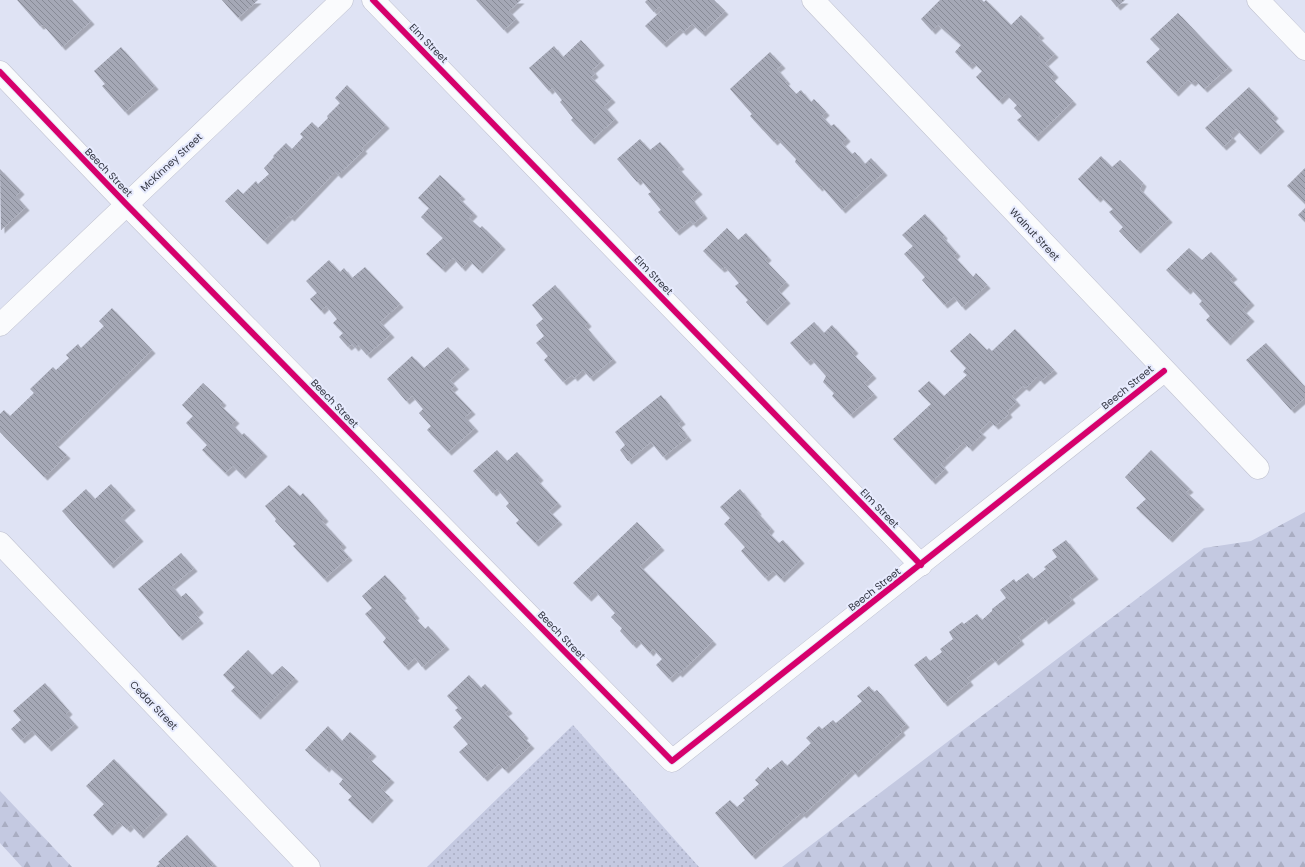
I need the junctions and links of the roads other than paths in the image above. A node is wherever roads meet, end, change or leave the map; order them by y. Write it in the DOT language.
graph roads {
  1 [pos="342,0"];
  2 [pos="373,0"];
  3 [pos="813,0"];
  4 [pos="1258,0"];
  5 [pos="1305,49"];
  6 [pos="0,72"];
  7 [pos="126,204"];
  8 [pos="0,325"];
  9 [pos="1164,370"];
  10 [pos="1258,468"];
  11 [pos="0,543"];
  12 [pos="921,565"];
  13 [pos="309,867"];
  1 -- 7 [label="street, McKinney Street"];
  2 -- 12 [label="street, Elm Street"];
  3 -- 9 [label="street, Walnut Street"];
  4 -- 5 [label="street"];
  6 -- 7 [label="street, Beech Street"];
  7 -- 8 [label="street, McKinney Street"];
  7 -- 12 [label="street, Beech Street"];
  9 -- 10 [label="street, Walnut Street"];
  9 -- 12 [label="street, Beech Street"];
  11 -- 13 [label="street, Cedar Street"];
}
